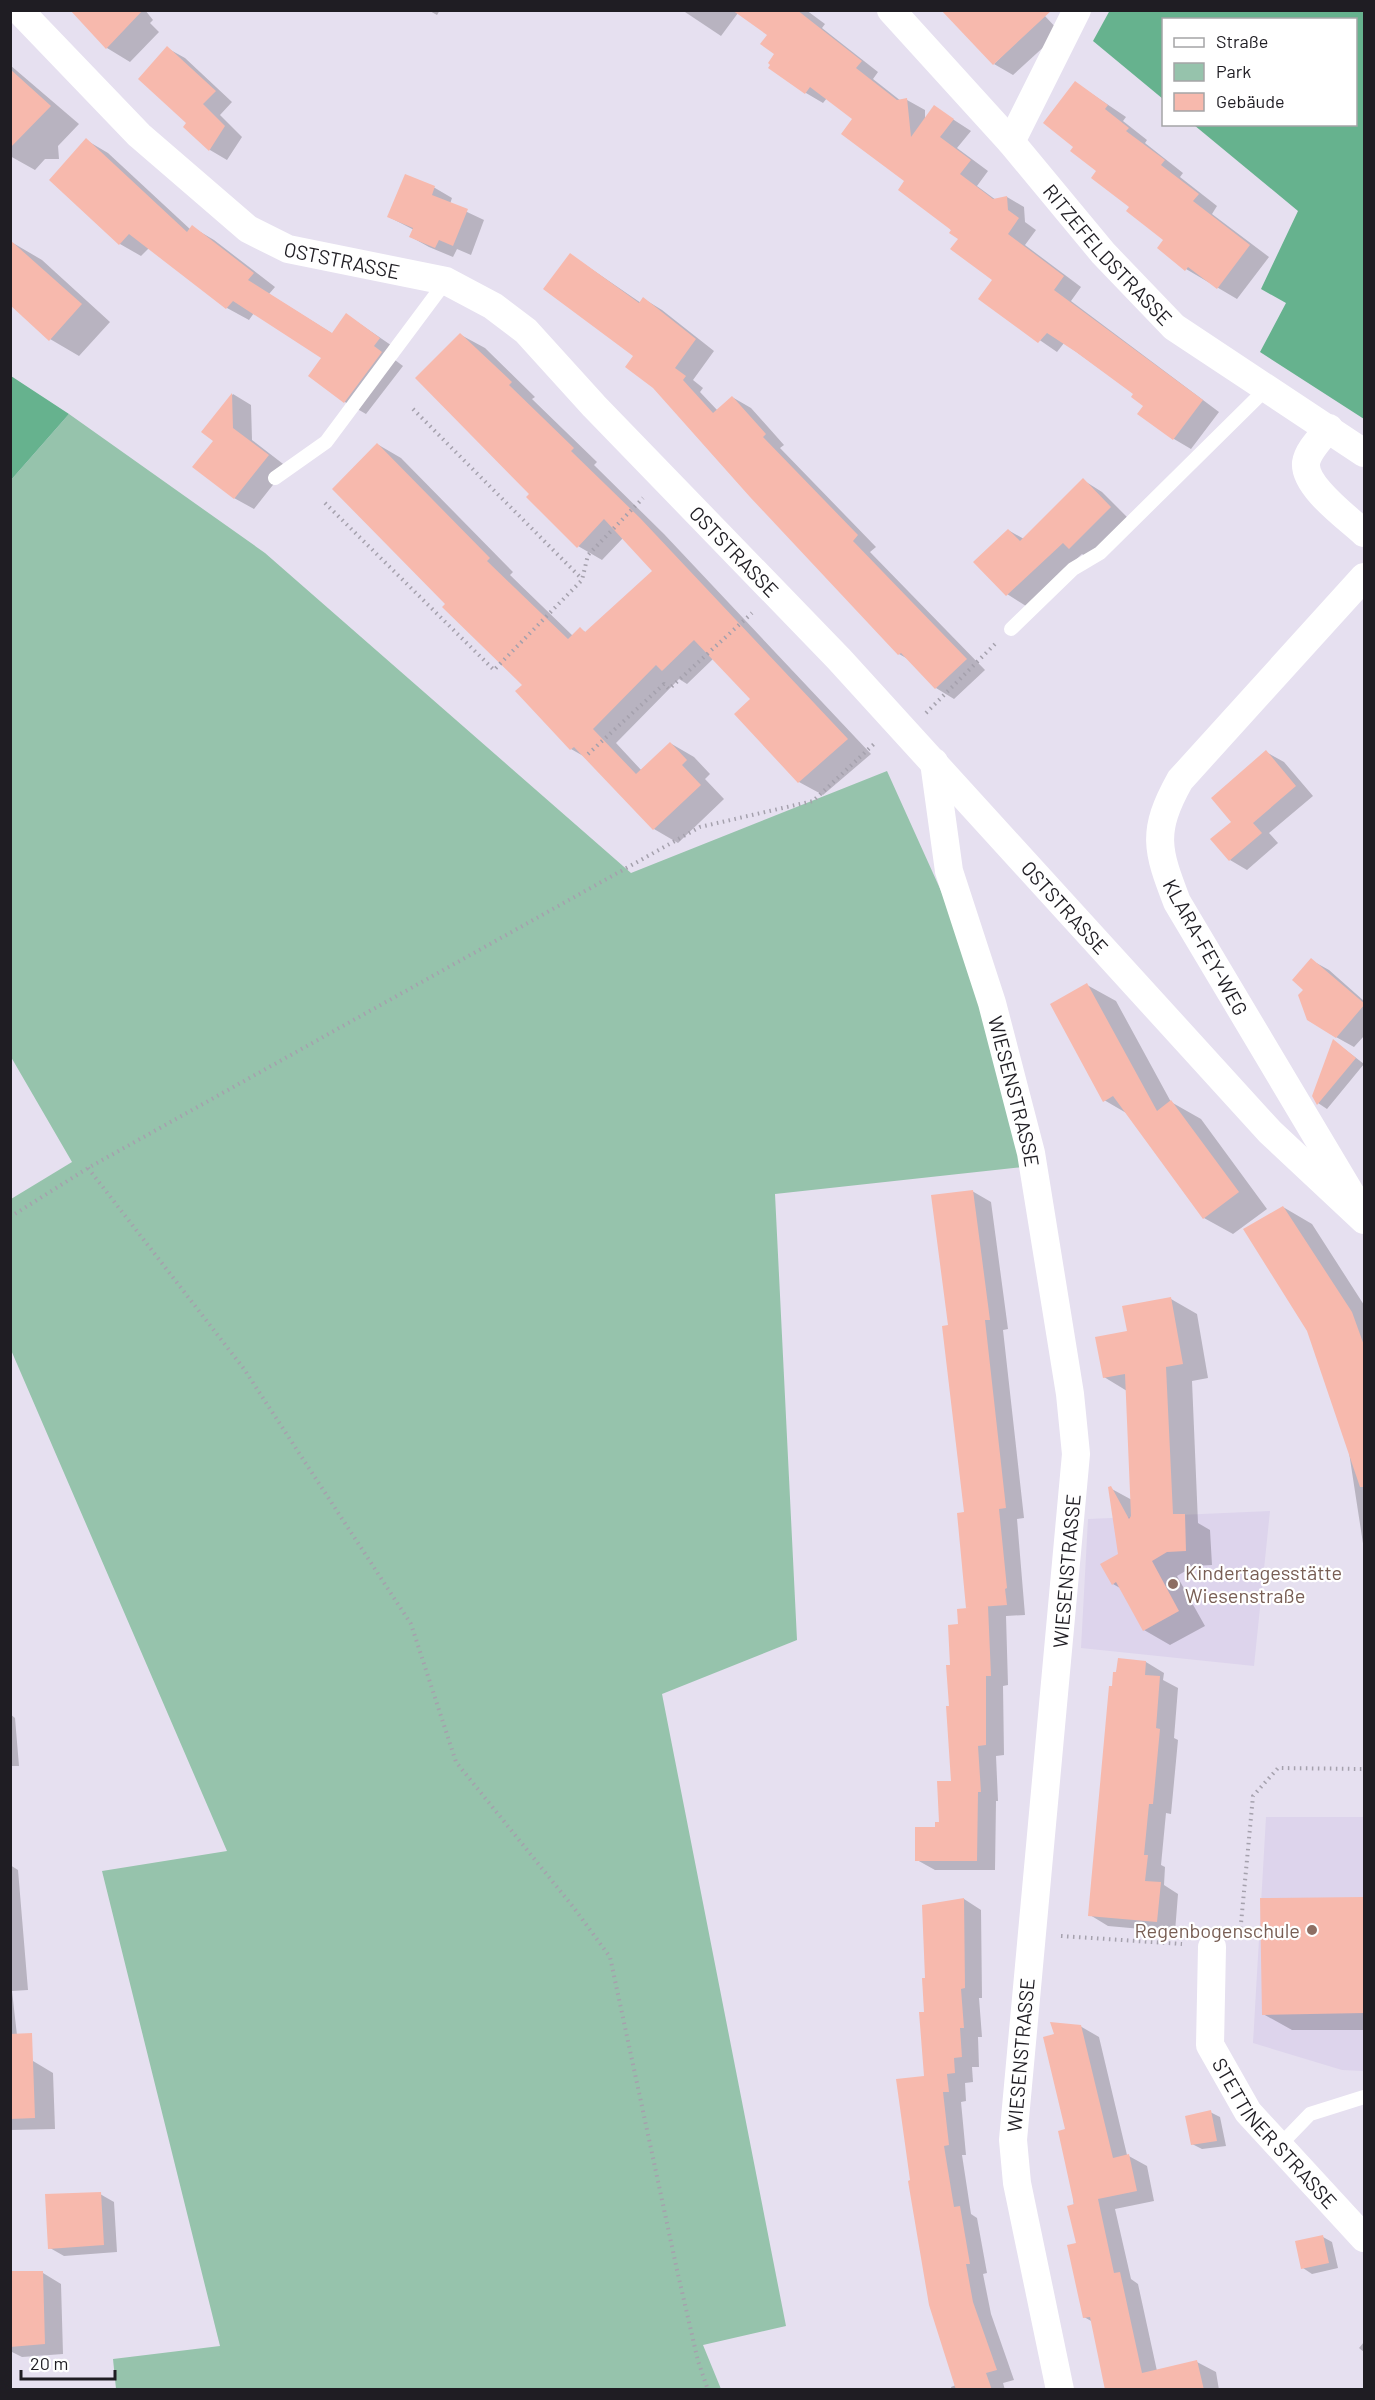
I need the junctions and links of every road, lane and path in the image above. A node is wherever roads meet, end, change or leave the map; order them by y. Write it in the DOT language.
graph roads {
  1 [pos="19,10"];
  2 [pos="891,10"];
  3 [pos="1077,10"];
  4 [pos="1011,142"];
  5 [pos="446,282"];
  6 [pos="1266,389"];
  7 [pos="412,408"];
  8 [pos="1329,428"];
  9 [pos="1365,453"];
  10 [pos="274,478"];
  11 [pos="663,478"];
  12 [pos="325,503"];
  13 [pos="1365,533"];
  14 [pos="1365,577"];
  15 [pos="582,580"];
  16 [pos="774,592"];
  17 [pos="1011,629"];
  18 [pos="902,727"];
  19 [pos="588,754"];
  20 [pos="934,762"];
  21 [pos="88,1168"];
  22 [pos="10,1217"];
  23 [pos="1365,1219"];
  24 [pos="1365,1769"];
  25 [pos="1031,1934"];
  26 [pos="1212,1947"];
  27 [pos="1365,2097"];
  28 [pos="1279,2145"];
  29 [pos="1365,2238"];
  30 [pos="708,2390"];
  31 [pos="1059,2390"];
  1 -- 5 [label="street, OSTSTRASSE"];
  2 -- 4 [label="street, RITZEFELDSTRASSE"];
  3 -- 4 [label="street"];
  4 -- 6 [label="street, RITZEFELDSTRASSE"];
  5 -- 10 [label="lane"];
  5 -- 11 [label="street, OSTSTRASSE"];
  6 -- 8 [label="street, RITZEFELDSTRASSE"];
  6 -- 17 [label="lane"];
  7 -- 15 [label="path"];
  8 -- 9 [label="street, RITZEFELDSTRASSE"];
  8 -- 13 [label="street"];
  11 -- 15 [label="path"];
  11 -- 16 [label="street, OSTSTRASSE"];
  12 -- 15 [label="path"];
  14 -- 23 [label="street, KLARA-FEY-WEG"];
  16 -- 18 [label="street, OSTSTRASSE"];
  16 -- 19 [label="path"];
  17 -- 18 [label="path"];
  18 -- 20 [label="street, OSTSTRASSE"];
  18 -- 21 [label="path"];
  20 -- 23 [label="street, OSTSTRASSE"];
  20 -- 25 [label="street, WIESENSTRASSE"];
  21 -- 22 [label="path"];
  21 -- 30 [label="path"];
  24 -- 26 [label="path"];
  25 -- 26 [label="path"];
  25 -- 31 [label="street, WIESENSTRASSE"];
  26 -- 28 [label="street, STETTINER STRASSE"];
  27 -- 28 [label="lane"];
  28 -- 29 [label="street, STETTINER STRASSE"];
}
